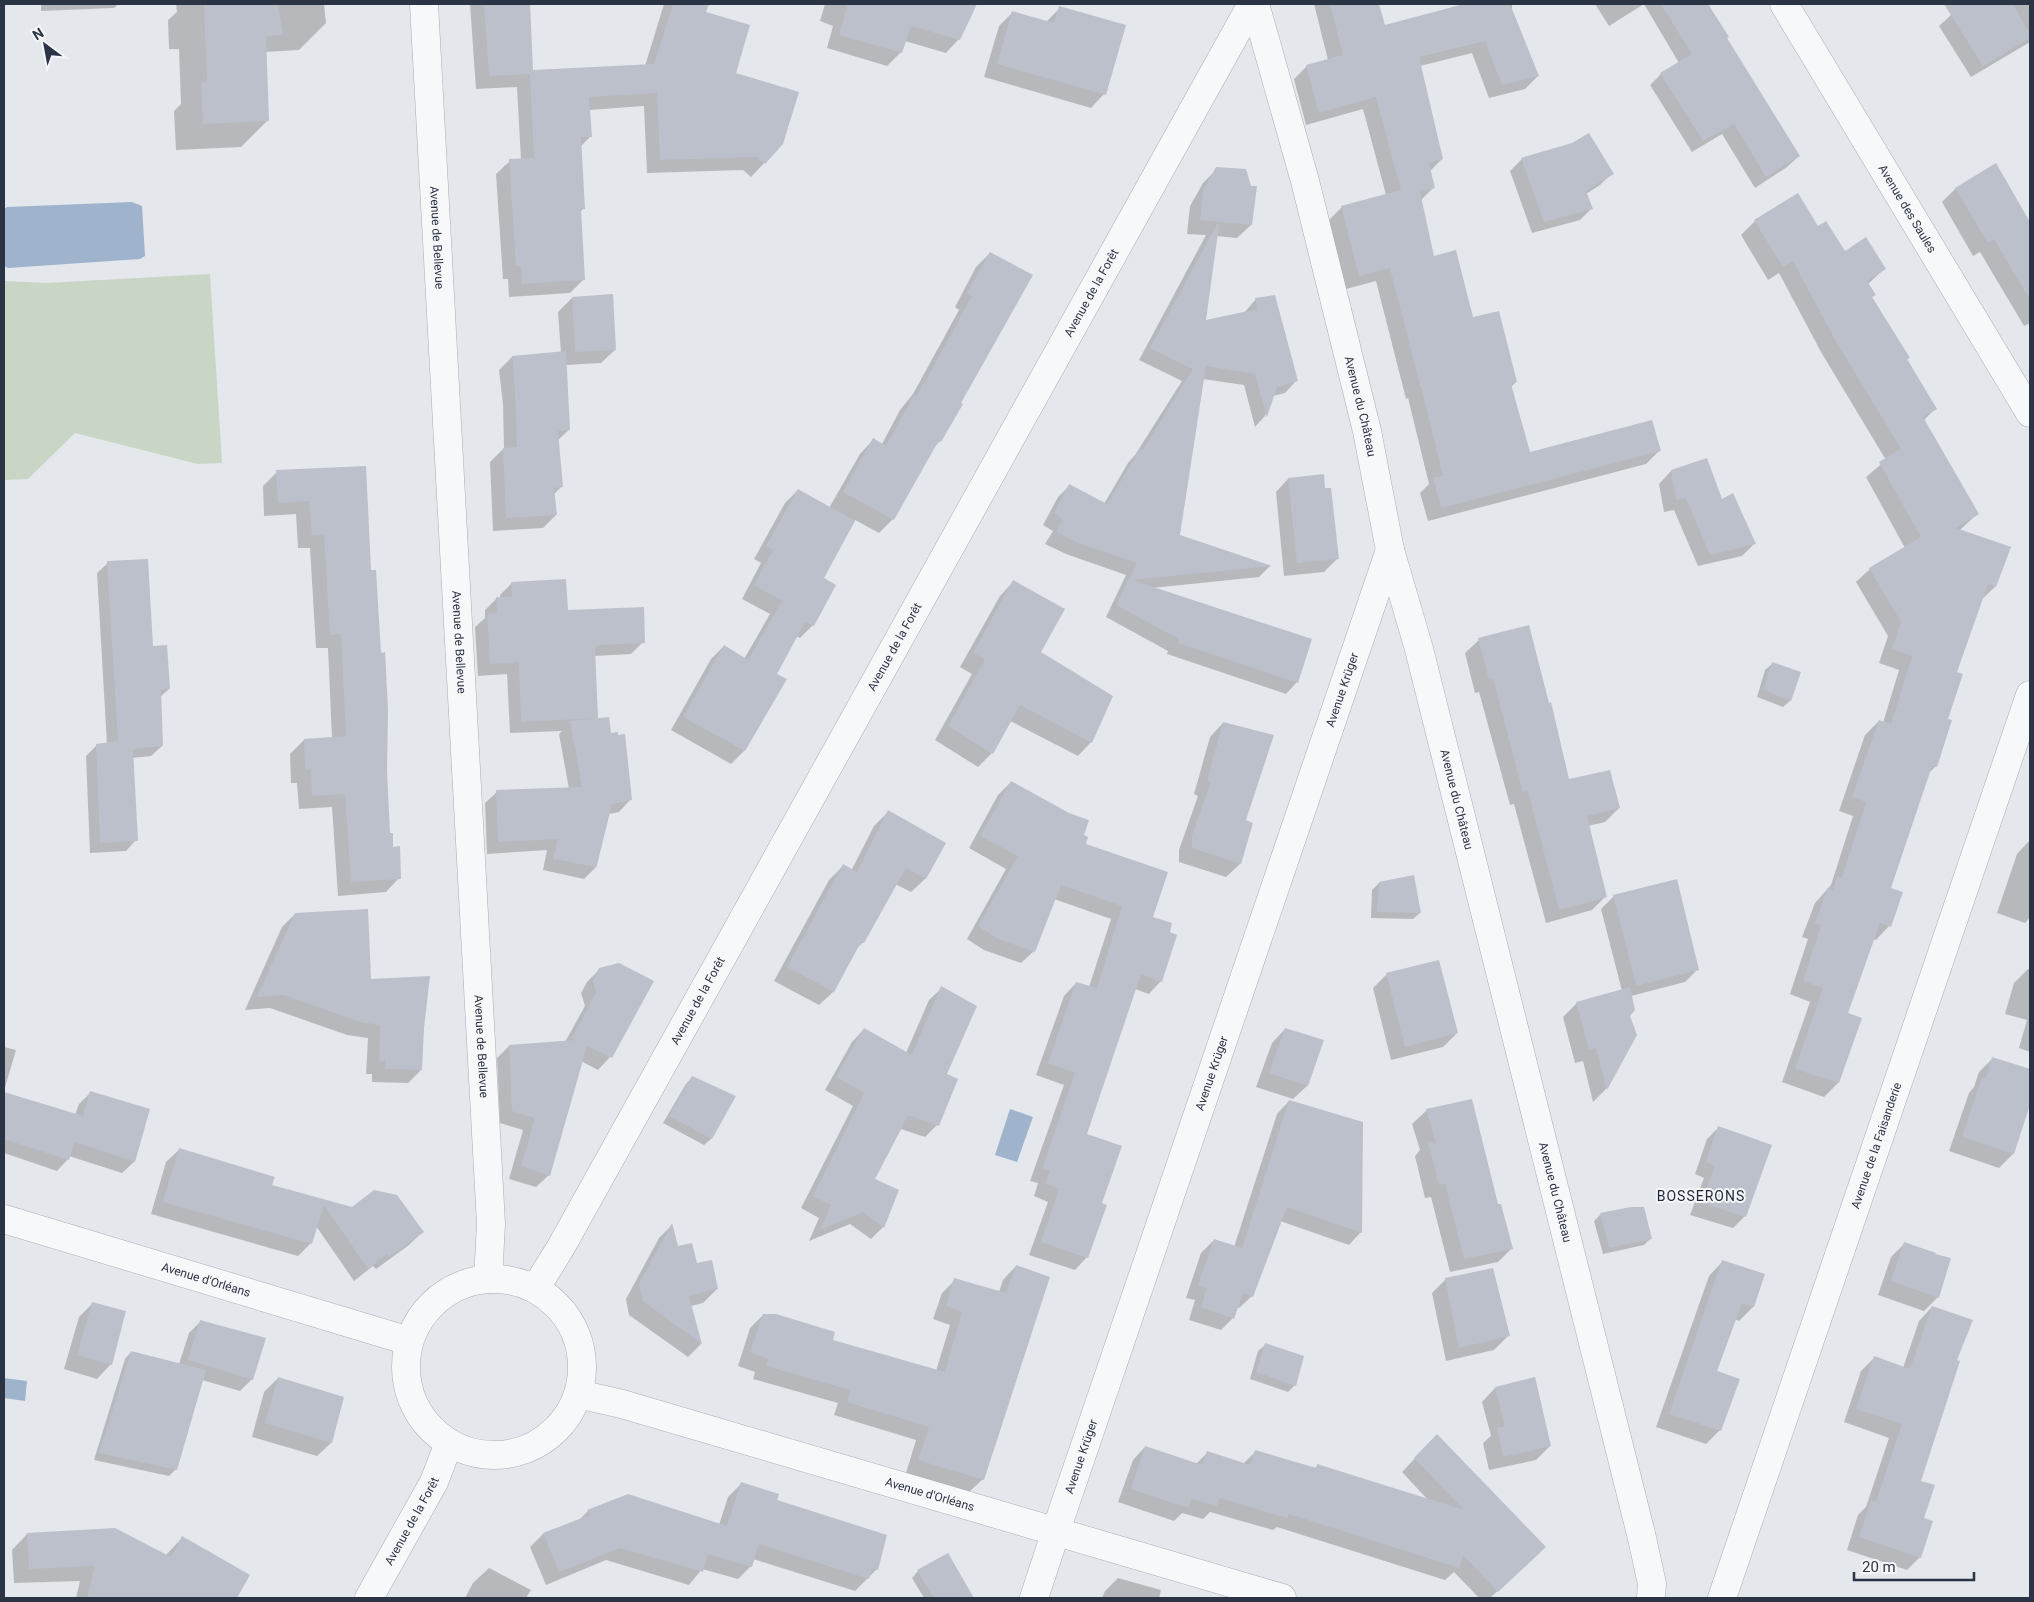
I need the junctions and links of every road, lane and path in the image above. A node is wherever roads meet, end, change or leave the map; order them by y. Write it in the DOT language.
graph roads {
  1 [pos="424,4"];
  2 [pos="1254,4"];
  3 [pos="1784,4"];
  4 [pos="2030,413"];
  5 [pos="1390,550"];
  6 [pos="2030,695"];
  7 [pos="4,1218"];
  8 [pos="488,1279"];
  9 [pos="535,1289"];
  10 [pos="409,1341"];
  11 [pos="578,1394"];
  12 [pos="449,1444"];
  13 [pos="1056,1531"];
  14 [pos="369,1598"];
  15 [pos="1034,1598"];
  16 [pos="1282,1598"];
  17 [pos="1651,1598"];
  18 [pos="1722,1598"];
  1 -- 8 [label="street, Avenue de Bellevue"];
  2 -- 5 [label="street, Avenue du Château"];
  2 -- 9 [label="street, Avenue de la Forêt"];
  3 -- 4 [label="street, Avenue des Saules"];
  5 -- 13 [label="street, Avenue Krüger"];
  5 -- 17 [label="street, Avenue du Château"];
  6 -- 18 [label="street, Avenue de la Faisanderie"];
  7 -- 10 [label="street, Avenue d'Orléans"];
  8 -- 9 [label="street"];
  8 -- 10 [label="street"];
  9 -- 11 [label="street"];
  10 -- 12 [label="street"];
  11 -- 12 [label="street"];
  11 -- 13 [label="street, Avenue d'Orléans"];
  12 -- 14 [label="street, Avenue de la Forêt"];
  13 -- 15 [label="street, Avenue Krüger"];
  13 -- 16 [label="street, Avenue d'Orléans"];
}
